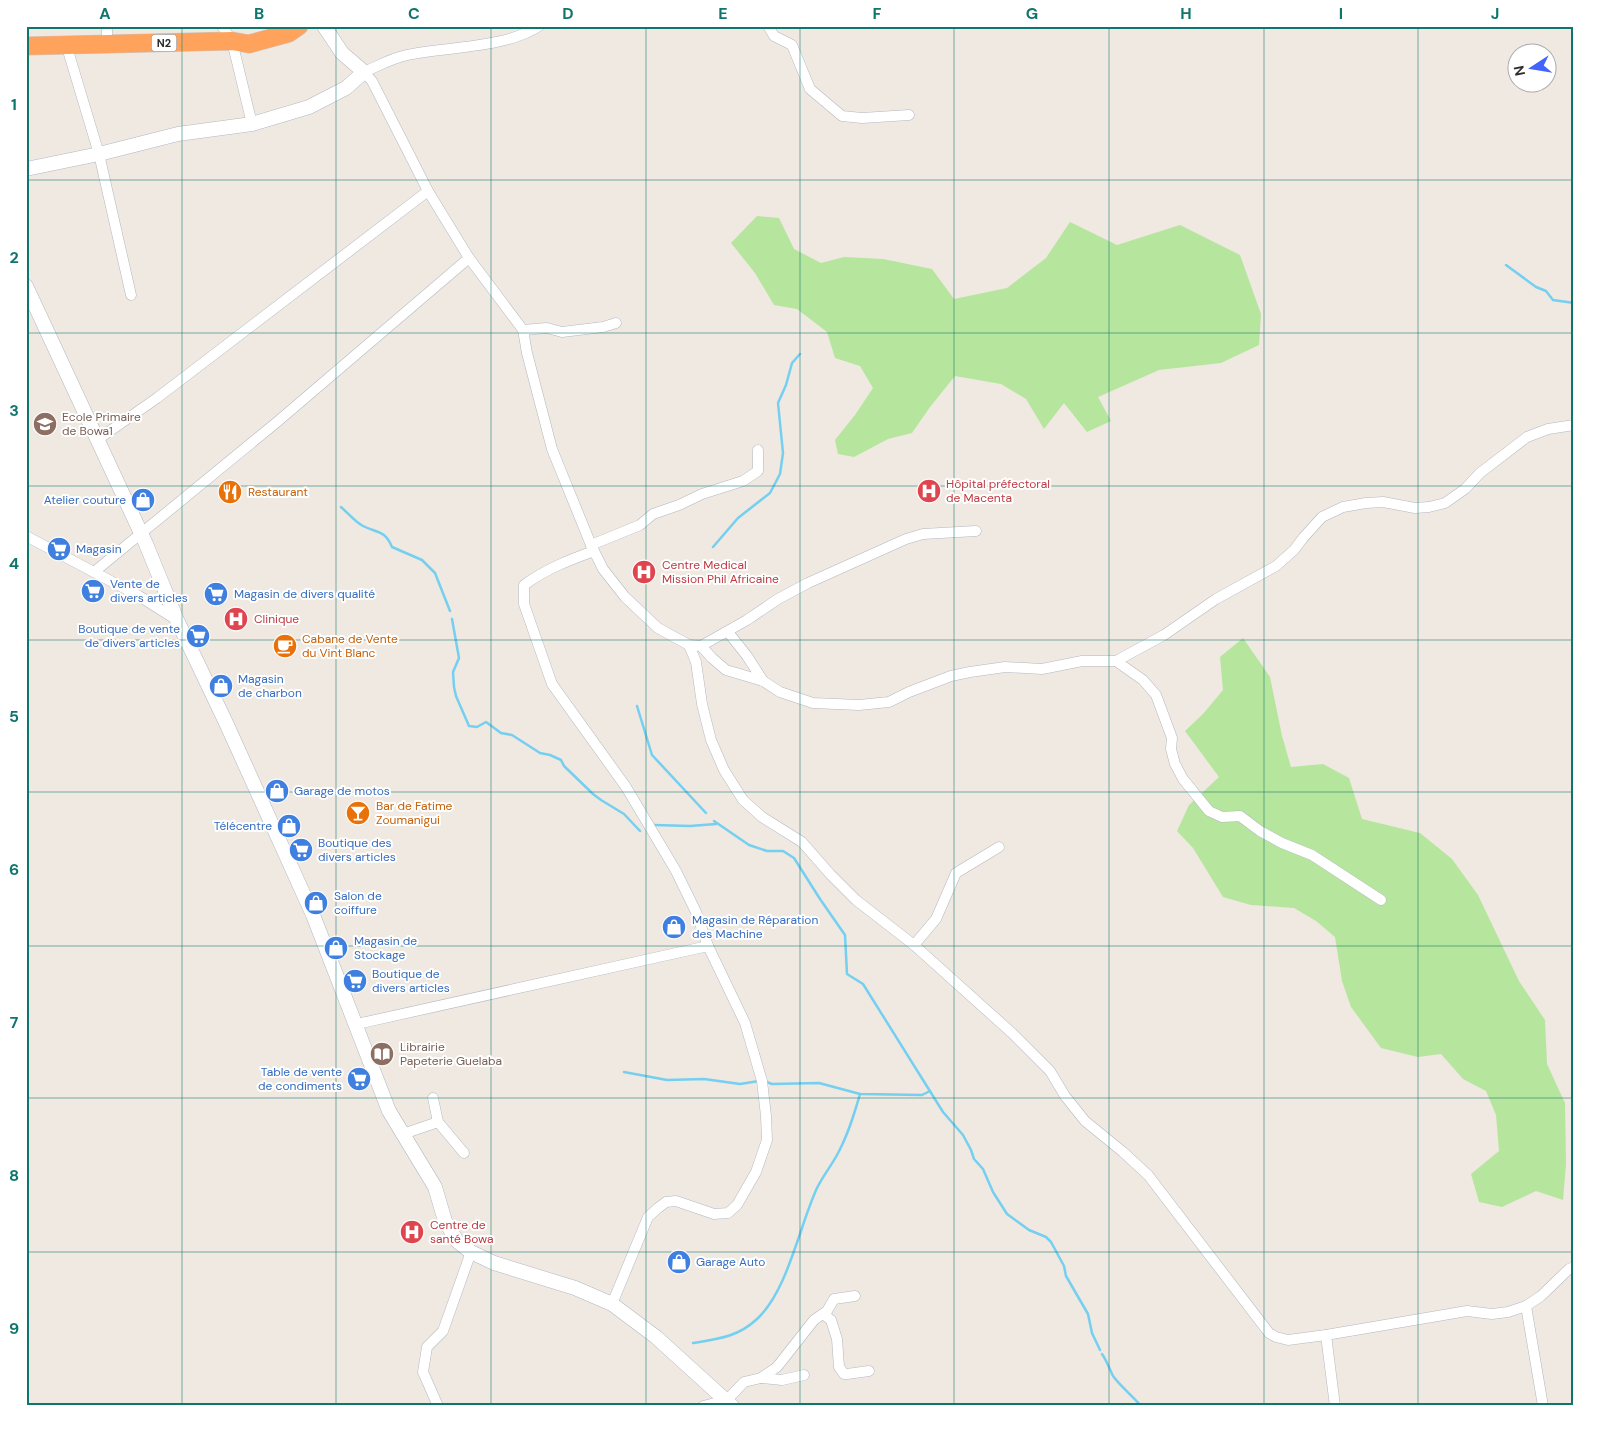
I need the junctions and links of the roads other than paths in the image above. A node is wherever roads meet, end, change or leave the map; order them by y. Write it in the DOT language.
graph roads {
  1 [pos="222,26"];
  2 [pos="299,26"];
  3 [pos="324,26"];
  4 [pos="539,26"];
  5 [pos="768,26"];
  6 [pos="107,35"];
  7 [pos="232,42"];
  8 [pos="66,44"];
  9 [pos="26,46"];
  10 [pos="364,72"];
  11 [pos="909,114"];
  12 [pos="252,124"];
  13 [pos="99,154"];
  14 [pos="26,169"];
  15 [pos="428,191"];
  16 [pos="469,258"];
  17 [pos="26,286"];
  18 [pos="131,295"];
  19 [pos="616,323"];
  20 [pos="523,330"];
  21 [pos="1574,425"];
  22 [pos="96,440"];
  23 [pos="758,450"];
  24 [pos="976,531"];
  25 [pos="140,534"];
  26 [pos="26,536"];
  27 [pos="593,548"];
  28 [pos="94,572"];
  29 [pos="177,620"];
  30 [pos="728,632"];
  31 [pos="689,645"];
  32 [pos="701,646"];
  33 [pos="1116,661"];
  34 [pos="763,681"];
  35 [pos="999,847"];
  36 [pos="1381,900"];
  37 [pos="708,946"];
  38 [pos="914,946"];
  39 [pos="357,1024"];
  40 [pos="433,1098"];
  41 [pos="438,1122"];
  42 [pos="403,1134"];
  43 [pos="464,1152"];
  44 [pos="471,1252"];
  45 [pos="1574,1267"];
  46 [pos="855,1296"];
  47 [pos="612,1304"];
  48 [pos="1526,1306"];
  49 [pos="823,1314"];
  50 [pos="1326,1336"];
  51 [pos="869,1371"];
  52 [pos="804,1375"];
  53 [pos="761,1378"];
  54 [pos="729,1403"];
  55 [pos="438,1406"];
  56 [pos="703,1406"];
  57 [pos="1335,1406"];
  58 [pos="1543,1406"];
  1 -- 7 [label="street"];
  2 -- 7 [label="highway, N2"];
  3 -- 10 [label="main road"];
  4 -- 10 [label="street"];
  5 -- 11 [label="street"];
  6 -- 7 [label="highway, N2"];
  6 -- 8 [label="highway, N2"];
  7 -- 12 [label="street"];
  8 -- 9 [label="highway, N2"];
  8 -- 13 [label="street"];
  10 -- 12 [label="main road"];
  10 -- 15 [label="street"];
  12 -- 13 [label="main road"];
  13 -- 14 [label="main road"];
  13 -- 18 [label="street"];
  15 -- 16 [label="street"];
  15 -- 22 [label="street"];
  16 -- 20 [label="street"];
  16 -- 25 [label="street"];
  17 -- 22 [label="main road"];
  19 -- 20 [label="street"];
  20 -- 27 [label="street"];
  21 -- 33 [label="street"];
  22 -- 25 [label="main road"];
  23 -- 27 [label="street"];
  24 -- 30 [label="street"];
  25 -- 28 [label="street"];
  25 -- 29 [label="main road"];
  26 -- 28 [label="street"];
  27 -- 31 [label="street"];
  27 -- 37 [label="street"];
  28 -- 29 [label="street"];
  29 -- 39 [label="main road"];
  30 -- 32 [label="street"];
  30 -- 34 [label="street"];
  31 -- 32 [label="street"];
  31 -- 38 [label="street"];
  32 -- 34 [label="street"];
  33 -- 34 [label="street"];
  33 -- 36 [label="street"];
  35 -- 38 [label="street"];
  37 -- 39 [label="street"];
  37 -- 47 [label="street"];
  38 -- 50 [label="street"];
  39 -- 42 [label="main road"];
  40 -- 41 [label="street"];
  41 -- 42 [label="street"];
  41 -- 43 [label="street"];
  42 -- 44 [label="main road"];
  44 -- 47 [label="main road"];
  44 -- 55 [label="street"];
  45 -- 48 [label="street"];
  46 -- 49 [label="street"];
  47 -- 54 [label="main road"];
  48 -- 50 [label="street"];
  48 -- 58 [label="street"];
  49 -- 51 [label="street"];
  49 -- 53 [label="street"];
  50 -- 57 [label="street"];
  52 -- 53 [label="street"];
  53 -- 54 [label="street"];
  54 -- 56 [label="street"];
}
